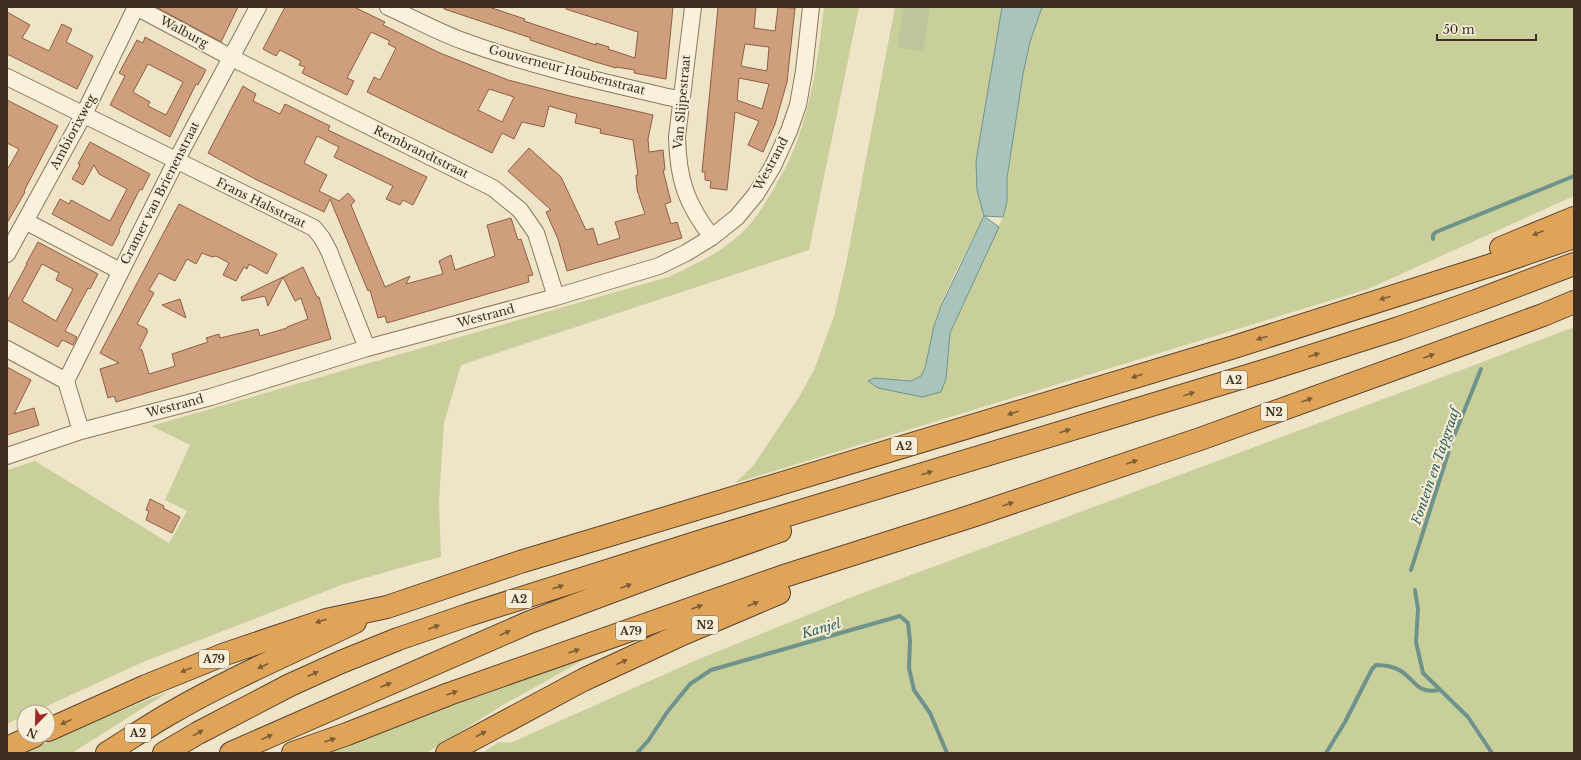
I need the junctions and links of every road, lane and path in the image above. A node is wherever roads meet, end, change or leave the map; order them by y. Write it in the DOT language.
graph roads {
  1 [pos="136,7"];
  2 [pos="258,7"];
  3 [pos="388,7"];
  4 [pos="693,7"];
  5 [pos="811,7"];
  6 [pos="232,58"];
  7 [pos="7,77"];
  8 [pos="681,100"];
  9 [pos="84,114"];
  10 [pos="176,161"];
  11 [pos="1574,218"];
  12 [pos="25,221"];
  13 [pos="712,237"];
  14 [pos="1574,237"];
  15 [pos="7,254"];
  16 [pos="1574,264"];
  17 [pos="120,271"];
  18 [pos="1423,286"];
  19 [pos="556,297"];
  20 [pos="1574,302"];
  21 [pos="368,348"];
  22 [pos="7,349"];
  23 [pos="66,381"];
  24 [pos="81,431"];
  25 [pos="7,456"];
  26 [pos="890,484"];
  27 [pos="972,516"];
  28 [pos="387,607"];
  29 [pos="56,726"];
  30 [pos="107,753"];
  31 [pos="164,753"];
  32 [pos="231,753"];
  33 [pos="293,753"];
  34 [pos="447,753"];
  1 -- 6 [label="street, Walburg"];
  1 -- 9 [label="street, Ambiorixweg"];
  2 -- 6 [label="street, Cramer van Brienenstraat"];
  3 -- 8 [label="street, Gouverneur Houbenstraat"];
  4 -- 8 [label="street, Van Slijpestraat"];
  5 -- 13 [label="street, Westrand"];
  6 -- 10 [label="street, Cramer van Brienenstraat"];
  6 -- 19 [label="street, Rembrandtstraat"];
  7 -- 9 [label="street"];
  8 -- 13 [label="street, Van Slijpestraat"];
  9 -- 10 [label="street"];
  9 -- 12 [label="street, Ambiorixweg"];
  10 -- 17 [label="street, Cramer van Brienenstraat"];
  10 -- 21 [label="street, Frans Halsstraat"];
  11 -- 18 [label="highway, one-way"];
  12 -- 15 [label="street, Ambiorixweg"];
  12 -- 17 [label="street"];
  13 -- 19 [label="street, Westrand"];
  14 -- 18 [label="highway, A2"];
  26 -- 16 [label="highway, A2, one-way"];
  17 -- 23 [label="street, Cramer van Brienenstraat"];
  18 -- 28 [label="highway, A2, one-way"];
  19 -- 21 [label="street, Westrand"];
  27 -- 20 [label="highway, N2, one-way"];
  21 -- 24 [label="street, Westrand"];
  22 -- 23 [label="street"];
  23 -- 24 [label="street"];
  24 -- 25 [label="street, Westrand"];
  31 -- 26 [label="highway, A2, one-way"];
  32 -- 26 [label="highway, one-way"];
  33 -- 27 [label="highway, A79, one-way"];
  34 -- 27 [label="highway, N2, one-way"];
  28 -- 29 [label="highway, A79, one-way"];
  28 -- 30 [label="highway, A2, one-way"];
}
